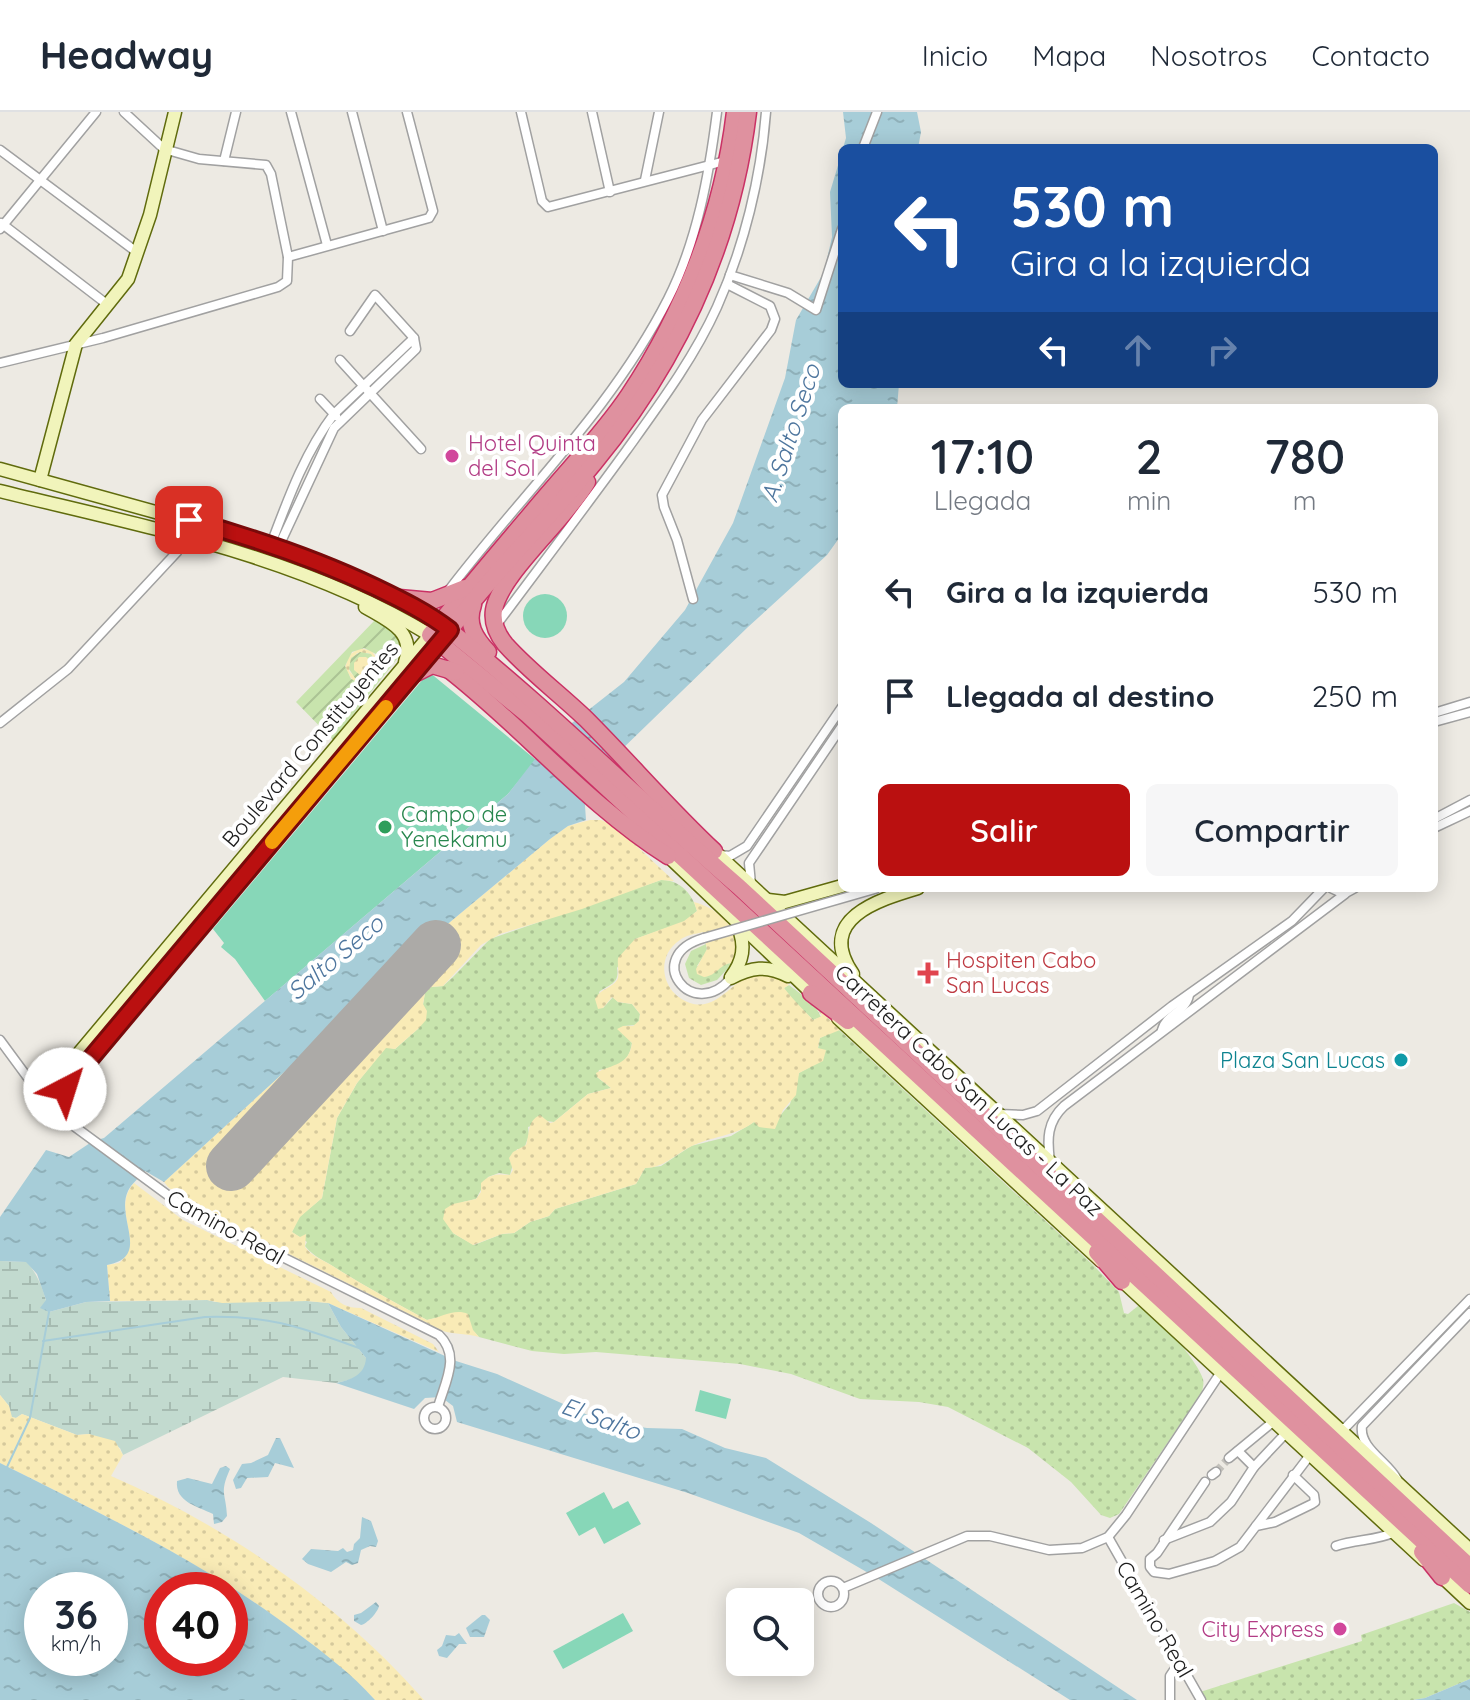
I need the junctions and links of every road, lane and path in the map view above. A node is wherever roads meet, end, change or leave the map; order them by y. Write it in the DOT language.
graph roads {
  1 [pos="96,112"];
  2 [pos="124,112"];
  3 [pos="175,112"];
  4 [pos="236,112"];
  5 [pos="291,112"];
  6 [pos="352,112"];
  7 [pos="407,112"];
  8 [pos="521,112"];
  9 [pos="592,112"];
  10 [pos="659,112"];
  11 [pos="717,112"];
  12 [pos="735,112"];
  13 [pos="748,112"];
  14 [pos="766,112"];
  15 [pos="877,112"];
  16 [pos="865,144"];
  17 [pos="164,149"];
  18 [pos="0,150"];
  19 [pos="727,160"];
  20 [pos="224,161"];
  21 [pos="39,180"];
  22 [pos="645,180"];
  23 [pos="610,192"];
  24 [pos="1,225"];
  25 [pos="383,231"];
  26 [pos="838,241"];
  27 [pos="327,245"];
  28 [pos="138,253"];
  29 [pos="288,257"];
  30 [pos="728,279"];
  31 [pos="108,305"];
  32 [pos="350,331"];
  33 [pos="76,344"];
  34 [pos="340,360"];
  35 [pos="0,363"];
  36 [pos="367,390"];
  37 [pos="320,399"];
  38 [pos="337,417"];
  39 [pos="421,449"];
  40 [pos="595,462"];
  41 [pos="0,469"];
  42 [pos="40,480"];
  43 [pos="0,491"];
  44 [pos="189,520"];
  45 [pos="184,538"];
  46 [pos="275,545"];
  47 [pos="267,562"];
  48 [pos="472,592"];
  49 [pos="399,598"];
  50 [pos="444,598"];
  51 [pos="693,599"];
  52 [pos="495,627"];
  53 [pos="440,633"];
  54 [pos="448,669"];
  55 [pos="409,670"];
  56 [pos="1470,702"];
  57 [pos="526,703"];
  58 [pos="1438,712"];
  59 [pos="1470,712"];
  60 [pos="838,713"];
  61 [pos="1438,721"];
  62 [pos="0,723"];
  63 [pos="828,728"];
  64 [pos="838,732"];
  65 [pos="836,735"];
  66 [pos="1470,800"];
  67 [pos="1470,811"];
  68 [pos="642,813"];
  69 [pos="1438,817"];
  70 [pos="1438,826"];
  71 [pos="682,837"];
  72 [pos="716,853"];
  73 [pos="668,856"];
  74 [pos="838,887"];
  75 [pos="758,892"];
  76 [pos="864,892"];
  77 [pos="907,892"];
  78 [pos="1320,892"];
  79 [pos="1340,892"];
  80 [pos="1348,892"];
  81 [pos="1345,894"];
  82 [pos="734,921"];
  83 [pos="806,951"];
  84 [pos="731,978"];
  85 [pos="799,981"];
  86 [pos="861,987"];
  87 [pos="811,993"];
  88 [pos="1189,994"];
  89 [pos="1163,1031"];
  90 [pos="0,1040"];
  91 [pos="919,1075"];
  92 [pos="46,1101"];
  93 [pos="998,1114"];
  94 [pos="1050,1162"];
  95 [pos="1044,1190"];
  96 [pos="1122,1281"];
  97 [pos="1470,1299"];
  98 [pos="1470,1313"];
  99 [pos="1241,1339"];
  100 [pos="1221,1372"];
  101 [pos="438,1407"];
  102 [pos="1307,1416"];
  103 [pos="1274,1421"];
  104 [pos="1337,1428"];
  105 [pos="1286,1433"];
  106 [pos="1238,1451"];
  107 [pos="1310,1455"];
  108 [pos="1229,1458"];
  109 [pos="1254,1467"];
  110 [pos="1293,1475"];
  111 [pos="1205,1482"];
  112 [pos="1401,1487"];
  113 [pos="1385,1507"];
  114 [pos="1256,1526"];
  115 [pos="1395,1532"];
  116 [pos="1108,1537"];
  117 [pos="1164,1540"];
  118 [pos="1336,1546"];
  119 [pos="1470,1550"];
  120 [pos="1470,1567"];
  121 [pos="1442,1577"];
  122 [pos="1470,1585"];
  123 [pos="843,1588"];
  124 [pos="1470,1603"];
  125 [pos="1180,1661"];
  126 [pos="1170,1700"];
  127 [pos="1201,1700"];
  1 -- 21 [label="street"];
  2 -- 17 [label="street"];
  3 -- 17 [label="main road"];
  4 -- 20 [label="street"];
  5 -- 27 [label="street"];
  6 -- 25 [label="street"];
  7 -- 25 [label="street"];
  8 -- 23 [label="street"];
  9 -- 23 [label="street"];
  10 -- 22 [label="street"];
  11 -- 19 [label="street"];
  12 -- 19 [label="highway, Boulevard Constituyentes"];
  13 -- 19 [label="highway, Boulevard Constituyentes"];
  14 -- 30 [label="street"];
  15 -- 16 [label="street"];
  17 -- 20 [label="street"];
  17 -- 28 [label="main road"];
  18 -- 21 [label="street"];
  19 -- 22 [label="street"];
  19 -- 40 [label="highway, Boulevard Constituyentes"];
  19 -- 48 [label="highway, Boulevard Constituyentes"];
  19 -- 50 [label="street"];
  20 -- 29 [label="street"];
  21 -- 24 [label="street"];
  21 -- 28 [label="street"];
  22 -- 23 [label="street"];
  24 -- 31 [label="street"];
  25 -- 27 [label="street"];
  26 -- 30 [label="street"];
  27 -- 29 [label="street"];
  28 -- 31 [label="main road"];
  29 -- 33 [label="street"];
  30 -- 51 [label="street"];
  30 -- 52 [label="street"];
  31 -- 33 [label="main road"];
  32 -- 36 [label="street"];
  33 -- 35 [label="street"];
  33 -- 42 [label="main road"];
  34 -- 36 [label="street"];
  36 -- 38 [label="street"];
  36 -- 39 [label="street"];
  37 -- 38 [label="street"];
  38 -- 46 [label="street"];
  40 -- 48 [label="highway, Boulevard Constituyentes"];
  40 -- 52 [label="highway"];
  41 -- 42 [label="main road"];
  42 -- 44 [label="main road"];
  43 -- 45 [label="main road"];
  44 -- 45 [label="street"];
  44 -- 46 [label="main road"];
  45 -- 47 [label="main road"];
  45 -- 62 [label="street"];
  46 -- 49 [label="main road"];
  47 -- 53 [label="main road"];
  47 -- 55 [label="main road"];
  48 -- 50 [label="highway"];
  48 -- 53 [label="highway, Boulevard Constituyentes"];
  48 -- 57 [label="highway"];
  49 -- 50 [label="highway"];
  49 -- 53 [label="main road"];
  52 -- 72 [label="highway"];
  53 -- 55 [label="main road, Boulevard Constituyentes"];
  53 -- 57 [label="highway, Carretera Cabo San Lucas - La Paz"];
  54 -- 55 [label="highway"];
  54 -- 57 [label="highway"];
  54 -- 73 [label="highway"];
  55 -- 92 [label="main road, Boulevard Constituyentes"];
  56 -- 58 [label="street"];
  57 -- 68 [label="highway, Carretera Cabo San Lucas - La Paz"];
  59 -- 61 [label="street"];
  60 -- 63 [label="street"];
  63 -- 65 [label="street"];
  63 -- 72 [label="street"];
  64 -- 65 [label="street"];
  65 -- 75 [label="street"];
  66 -- 69 [label="street"];
  67 -- 70 [label="street"];
  68 -- 71 [label="highway, Carretera Cabo San Lucas - La Paz"];
  68 -- 73 [label="highway"];
  68 -- 91 [label="highway, Carretera Cabo San Lucas - La Paz"];
  71 -- 72 [label="highway"];
  71 -- 83 [label="highway, Carretera Cabo San Lucas - La Paz"];
  72 -- 75 [label="main road"];
  73 -- 82 [label="main road"];
  74 -- 75 [label="main road"];
  75 -- 86 [label="main road"];
  76 -- 84 [label="street, bridge"];
  77 -- 86 [label="main road"];
  78 -- 88 [label="street"];
  79 -- 81 [label="street"];
  80 -- 81 [label="street"];
  81 -- 89 [label="street"];
  82 -- 84 [label="main road"];
  82 -- 85 [label="main road"];
  83 -- 86 [label="highway"];
  83 -- 102 [label="highway, Carretera Cabo San Lucas - La Paz"];
  84 -- 85 [label="main road"];
  85 -- 87 [label="main road"];
  86 -- 93 [label="main road"];
  87 -- 91 [label="highway"];
  87 -- 96 [label="main road"];
  88 -- 89 [label="street"];
  88 -- 93 [label="street"];
  89 -- 94 [label="street"];
  90 -- 92 [label="street, Camino Real"];
  91 -- 95 [label="highway, Carretera Cabo San Lucas - La Paz"];
  92 -- 101 [label="street, Camino Real"];
  93 -- 94 [label="main road"];
  94 -- 99 [label="main road"];
  95 -- 96 [label="highway"];
  95 -- 113 [label="highway, Carretera Cabo San Lucas - La Paz"];
  96 -- 100 [label="main road"];
  97 -- 104 [label="street"];
  98 -- 112 [label="street"];
  99 -- 102 [label="highway"];
  99 -- 104 [label="main road"];
  100 -- 103 [label="main road"];
  100 -- 116 [label="street"];
  102 -- 120 [label="highway, Carretera Cabo San Lucas - La Paz"];
  103 -- 105 [label="main road"];
  103 -- 106 [label="street"];
  104 -- 112 [label="main road"];
  105 -- 107 [label="main road"];
  105 -- 109 [label="street"];
  106 -- 108 [label="street"];
  106 -- 109 [label="street"];
  107 -- 110 [label="street"];
  107 -- 115 [label="main road"];
  109 -- 117 [label="street"];
  110 -- 114 [label="street"];
  110 -- 114 [label="street"];
  111 -- 117 [label="street"];
  112 -- 119 [label="main road"];
  113 -- 121 [label="highway"];
  113 -- 122 [label="highway, Carretera Cabo San Lucas - La Paz"];
  114 -- 117 [label="street"];
  115 -- 118 [label="street"];
  115 -- 121 [label="main road"];
  116 -- 123 [label="street"];
  116 -- 125 [label="street, Camino Real"];
  121 -- 124 [label="main road"];
  125 -- 126 [label="street"];
  125 -- 127 [label="street, Camino Real"];
}
